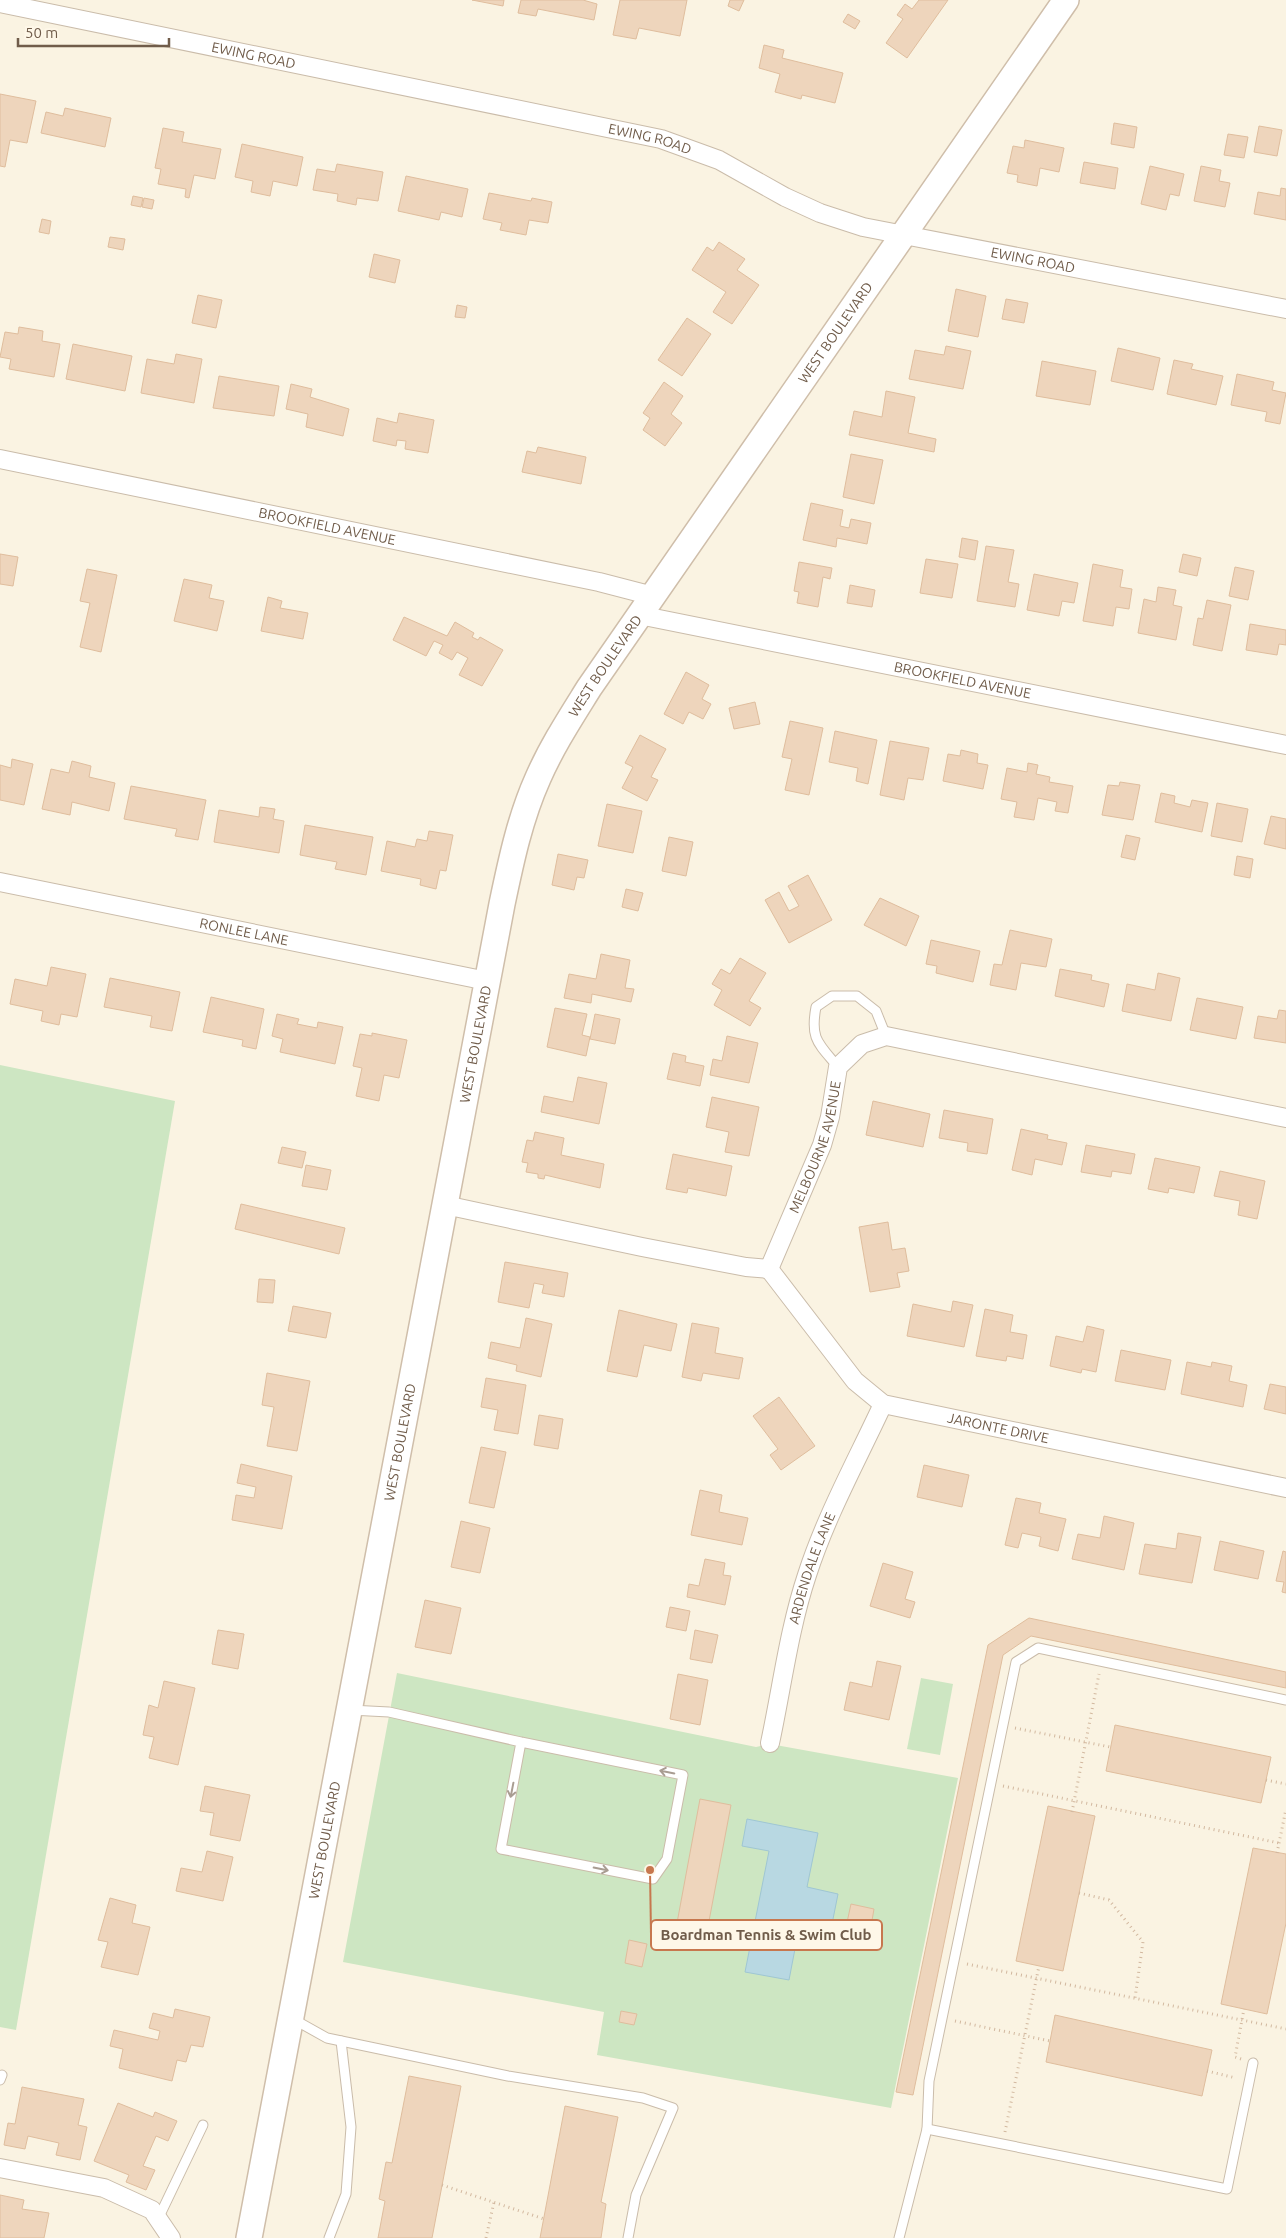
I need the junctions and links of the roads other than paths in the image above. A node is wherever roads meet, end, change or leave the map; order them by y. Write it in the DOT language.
graph roads {
  1 [pos="1066,0"];
  2 [pos="0,4"];
  3 [pos="905,234"];
  4 [pos="1286,309"];
  5 [pos="0,459"];
  6 [pos="646,606"];
  7 [pos="1286,745"];
  8 [pos="0,882"];
  9 [pos="487,981"];
  10 [pos="886,1036"];
  11 [pos="838,1067"];
  12 [pos="1286,1118"];
  13 [pos="445,1206"];
  14 [pos="769,1269"];
  15 [pos="883,1404"];
  16 [pos="1286,1488"];
  17 [pos="1286,1700"];
  18 [pos="349,1710"];
  19 [pos="522,1742"];
  20 [pos="770,1743"];
  21 [pos="291,2018"];
  22 [pos="340,2040"];
  23 [pos="1253,2063"];
  24 [pos="203,2125"];
  25 [pos="927,2128"];
  26 [pos="0,2168"];
  27 [pos="158,2219"];
  28 [pos="171,2238"];
  29 [pos="249,2238"];
  30 [pos="329,2238"];
  31 [pos="628,2238"];
  32 [pos="899,2238"];
  1 -- 3 [label="street, WEST BOULEVARD"];
  2 -- 3 [label="street, EWING ROAD"];
  3 -- 4 [label="street, EWING ROAD"];
  3 -- 6 [label="street, WEST BOULEVARD"];
  5 -- 6 [label="street, BROOKFIELD AVENUE"];
  6 -- 7 [label="street, BROOKFIELD AVENUE"];
  6 -- 9 [label="street, WEST BOULEVARD"];
  8 -- 9 [label="street, RONLEE LANE"];
  9 -- 13 [label="street, WEST BOULEVARD"];
  10 -- 11 [label="street, MELBOURNE AVENUE"];
  10 -- 11 [label="lane"];
  10 -- 12 [label="street"];
  11 -- 14 [label="street, MELBOURNE AVENUE"];
  13 -- 14 [label="street"];
  13 -- 18 [label="street, WEST BOULEVARD"];
  14 -- 15 [label="street, JARONTE DRIVE"];
  15 -- 16 [label="street, JARONTE DRIVE"];
  15 -- 20 [label="street, ARDENDALE LANE"];
  17 -- 25 [label="lane"];
  18 -- 19 [label="lane"];
  18 -- 21 [label="street, WEST BOULEVARD"];
  19 -- 19 [label="lane, one-way"];
  21 -- 22 [label="lane"];
  21 -- 29 [label="street, WEST BOULEVARD"];
  22 -- 30 [label="lane"];
  22 -- 31 [label="lane"];
  23 -- 25 [label="lane"];
  24 -- 27 [label="lane"];
  25 -- 32 [label="lane"];
  26 -- 27 [label="street"];
  27 -- 28 [label="street"];
}
